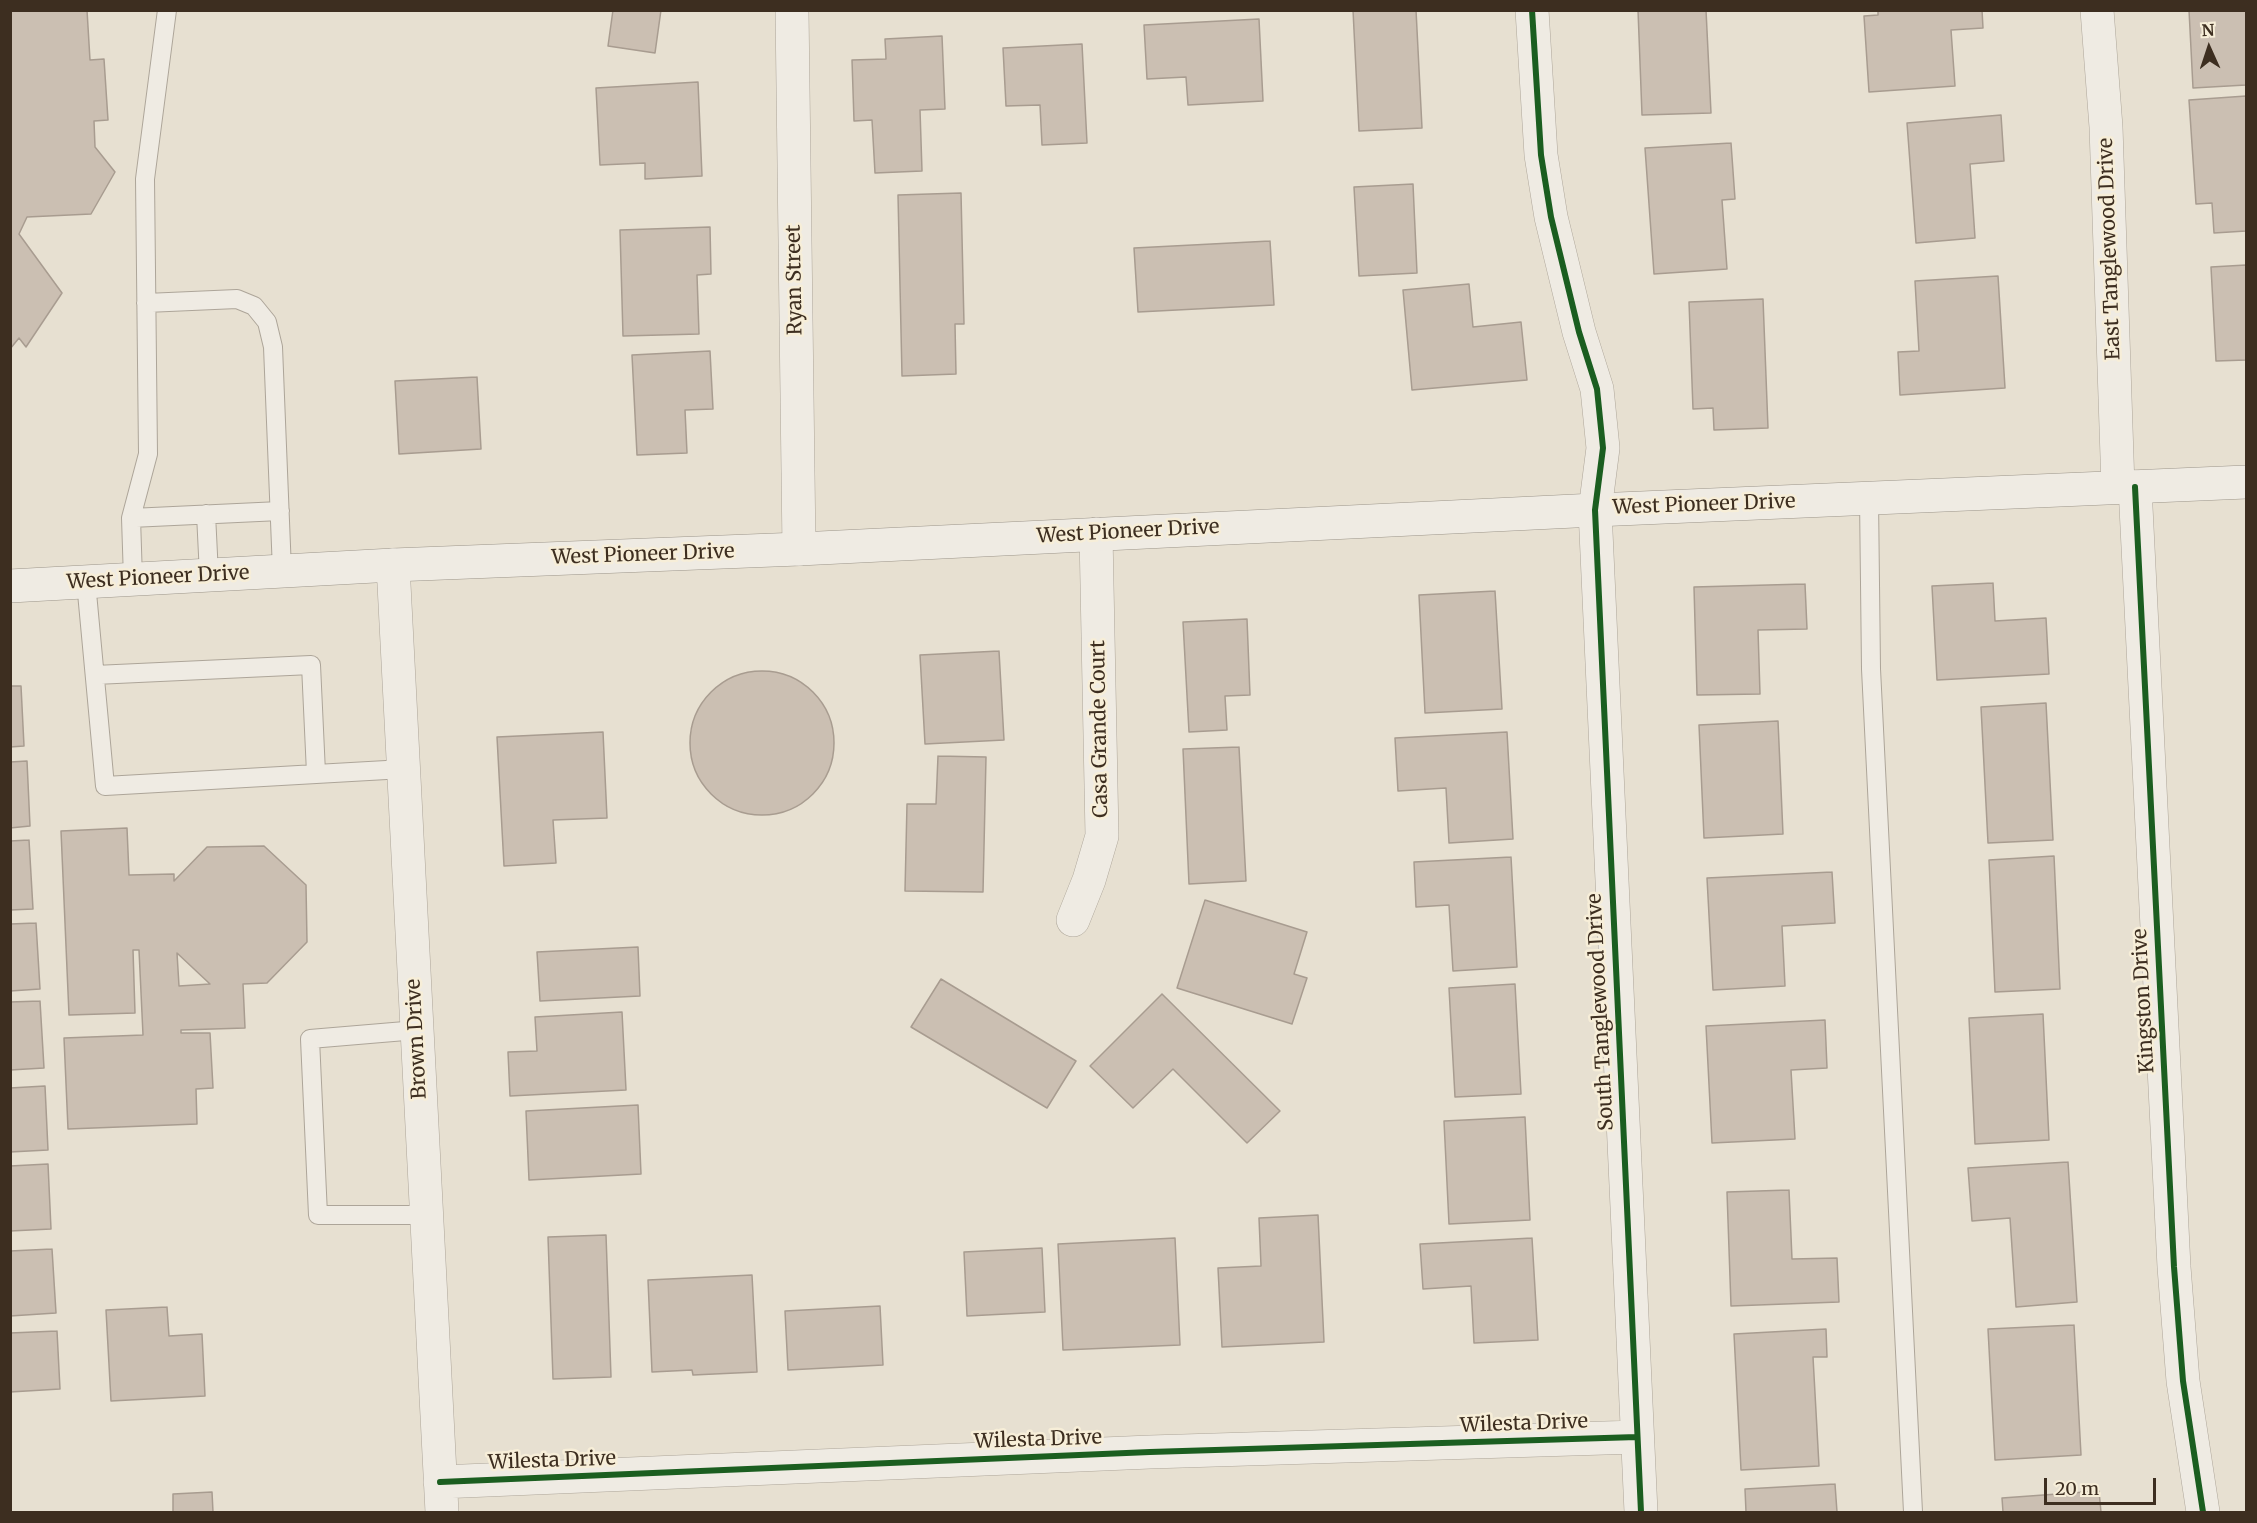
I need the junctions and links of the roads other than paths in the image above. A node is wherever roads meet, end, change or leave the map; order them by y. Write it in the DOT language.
graph roads {
  1 [pos="167,10"];
  2 [pos="792,10"];
  3 [pos="1532,10"];
  4 [pos="2097,10"];
  5 [pos="146,303"];
  6 [pos="2247,482"];
  7 [pos="2127,487"];
  8 [pos="1869,498"];
  9 [pos="1595,510"];
  10 [pos="280,511"];
  11 [pos="206,514"];
  12 [pos="131,518"];
  13 [pos="1096,534"];
  14 [pos="799,549"];
  15 [pos="393,565"];
  16 [pos="282,571"];
  17 [pos="210,575"];
  18 [pos="133,579"];
  19 [pos="86,582"];
  20 [pos="10,586"];
  21 [pos="95,675"];
  22 [pos="404,769"];
  23 [pos="316,773"];
  24 [pos="1073,920"];
  25 [pos="417,1030"];
  26 [pos="427,1215"];
  27 [pos="1637,1437"];
  28 [pos="441,1497"];
  29 [pos="1641,1512"];
  30 [pos="1913,1512"];
  31 [pos="2203,1512"];
  1 -- 5 [label="lane"];
  2 -- 14 [label="street, Ryan Street"];
  3 -- 9 [label="street, South Tanglewood Drive"];
  4 -- 7 [label="street, East Tanglewood Drive"];
  5 -- 10 [label="lane"];
  5 -- 12 [label="lane"];
  6 -- 7 [label="street, West Pioneer Drive"];
  7 -- 8 [label="street, West Pioneer Drive"];
  7 -- 31 [label="street, Kingston Drive"];
  8 -- 9 [label="street, West Pioneer Drive"];
  8 -- 30 [label="lane"];
  9 -- 13 [label="street, West Pioneer Drive"];
  9 -- 27 [label="street, South Tanglewood Drive"];
  10 -- 11 [label="lane"];
  10 -- 16 [label="lane"];
  11 -- 12 [label="lane"];
  11 -- 17 [label="lane"];
  12 -- 18 [label="lane"];
  13 -- 14 [label="street, West Pioneer Drive"];
  13 -- 24 [label="street, Casa Grande Court"];
  14 -- 15 [label="street, West Pioneer Drive"];
  15 -- 16 [label="street, West Pioneer Drive"];
  15 -- 22 [label="street, Brown Drive"];
  16 -- 17 [label="street, West Pioneer Drive"];
  17 -- 18 [label="street, West Pioneer Drive"];
  18 -- 19 [label="street, West Pioneer Drive"];
  19 -- 20 [label="street, West Pioneer Drive"];
  19 -- 21 [label="lane"];
  21 -- 23 [label="lane"];
  21 -- 23 [label="lane"];
  22 -- 23 [label="lane"];
  22 -- 25 [label="street, Brown Drive"];
  25 -- 26 [label="street, Brown Drive"];
  25 -- 26 [label="lane"];
  26 -- 28 [label="street, Brown Drive"];
  27 -- 28 [label="street, Wilesta Drive"];
  27 -- 29 [label="street, South Tanglewood Drive"];
}
